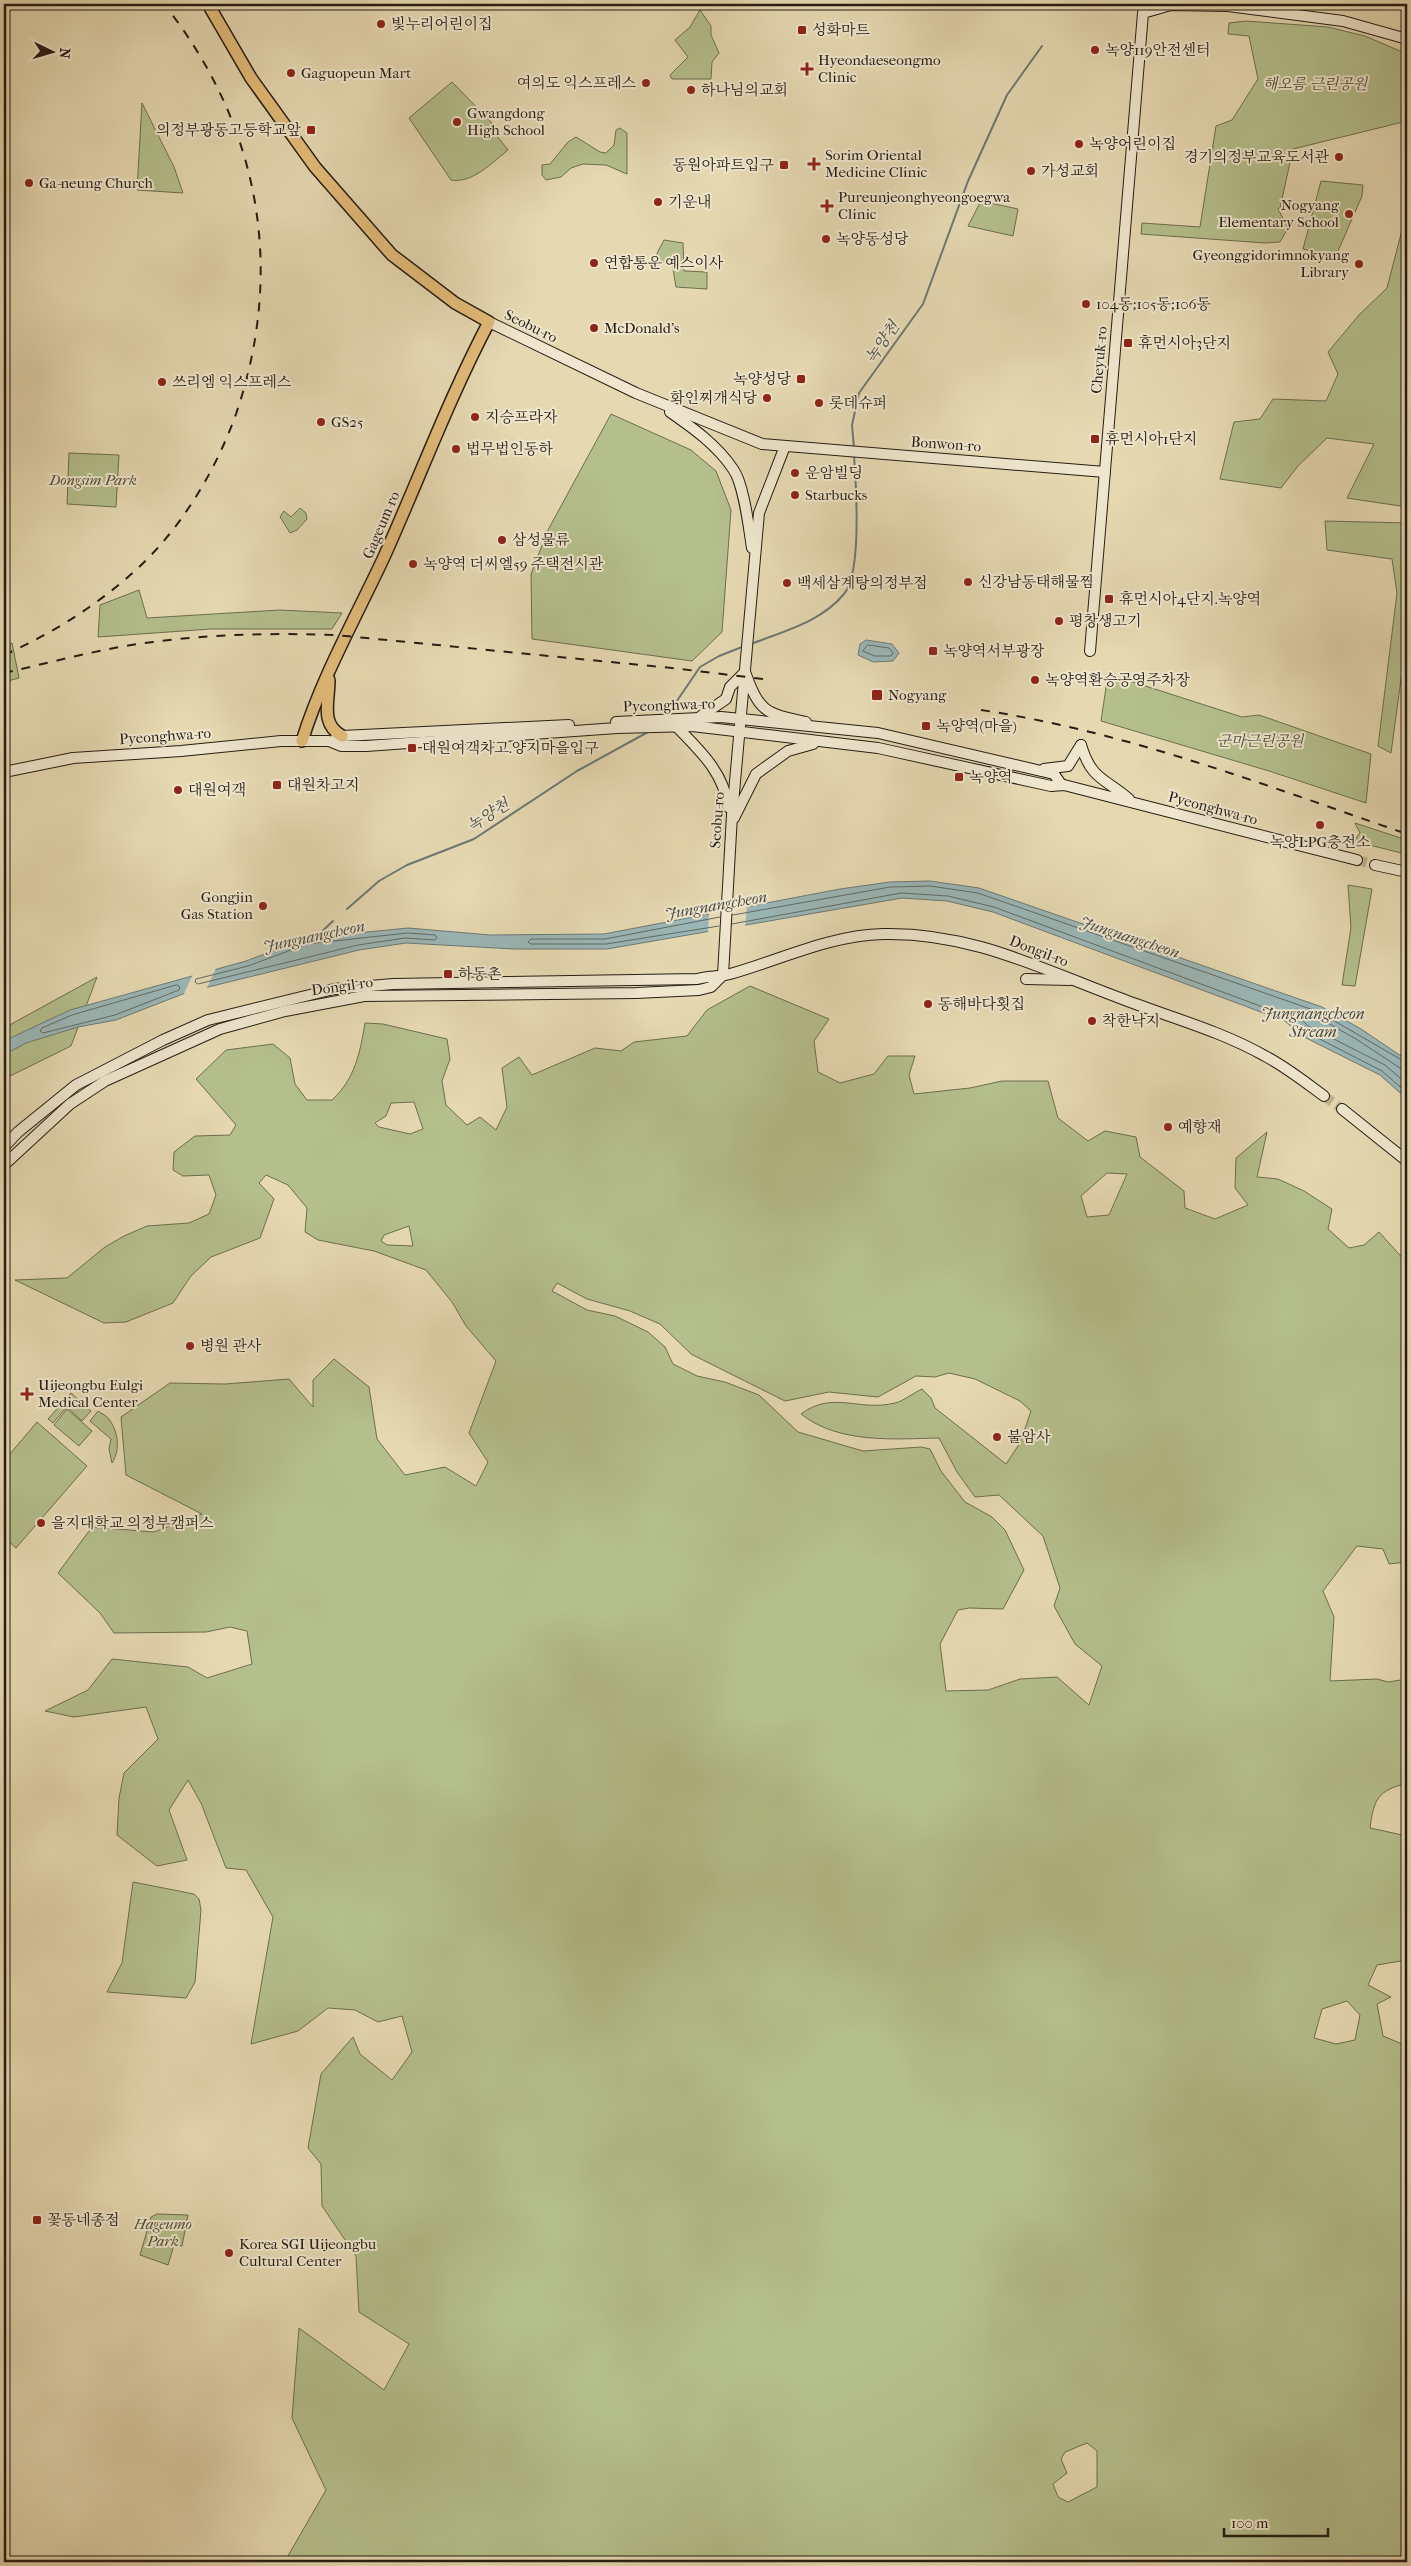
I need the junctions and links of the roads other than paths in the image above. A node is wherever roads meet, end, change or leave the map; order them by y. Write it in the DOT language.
graph roads {
  1 [pos="208,4"];
  2 [pos="1407,39"];
  3 [pos="489,322"];
  4 [pos="653,400"];
  5 [pos="785,446"];
  6 [pos="1105,472"];
  7 [pos="754,564"];
  8 [pos="1090,651"];
  9 [pos="745,670"];
  10 [pos="329,673"];
  11 [pos="700,717"];
  12 [pos="740,720"];
  13 [pos="648,723"];
  14 [pos="672,723"];
  15 [pos="828,729"];
  16 [pos="739,732"];
  17 [pos="860,732"];
  18 [pos="342,736"];
  19 [pos="302,741"];
  20 [pos="329,741"];
  21 [pos="820,742"];
  22 [pos="858,745"];
  23 [pos="1041,770"];
  24 [pos="4,772"];
  25 [pos="1061,784"];
  26 [pos="1132,801"];
  27 [pos="732,821"];
  28 [pos="731,835"];
  29 [pos="1357,860"];
  30 [pos="1375,865"];
  31 [pos="1390,869"];
  32 [pos="1407,872"];
  33 [pos="1407,878"];
  34 [pos="723,975"];
  35 [pos="1026,980"];
  36 [pos="1072,980"];
  37 [pos="1324,1096"];
  38 [pos="1342,1109"];
  39 [pos="4,1147"];
  40 [pos="1407,1162"];
  41 [pos="4,1164"];
  1 -- 3 [label="main road, Seobu-ro"];
  2 -- 6 [label="street, Cheyuk-ro"];
  3 -- 4 [label="street, Seobu-ro"];
  3 -- 10 [label="main road, Gageum-ro"];
  4 -- 5 [label="street, Seobu-ro"];
  4 -- 7 [label="street"];
  5 -- 6 [label="street, Bonwon-ro"];
  5 -- 7 [label="street"];
  6 -- 8 [label="street, Cheyuk-ro"];
  7 -- 9 [label="street, Seobu-ro"];
  9 -- 11 [label="street"];
  9 -- 12 [label="street, Seobu-ro"];
  9 -- 15 [label="street"];
  10 -- 18 [label="main road"];
  10 -- 19 [label="main road, Gageum-ro"];
  11 -- 12 [label="street, Pyeonghwa-ro"];
  11 -- 14 [label="street, Pyeonghwa-ro"];
  12 -- 15 [label="street, Pyeonghwa-ro"];
  12 -- 16 [label="street, Seobu-ro"];
  13 -- 14 [label="street, Pyeonghwa-ro"];
  13 -- 18 [label="street, Pyeonghwa-ro"];
  13 -- 20 [label="street, Pyeonghwa-ro"];
  14 -- 16 [label="street, Pyeonghwa-ro"];
  14 -- 28 [label="street"];
  15 -- 17 [label="street, Pyeonghwa-ro"];
  16 -- 21 [label="street, Pyeonghwa-ro"];
  16 -- 27 [label="street, Seobu-ro"];
  17 -- 22 [label="street"];
  17 -- 23 [label="street, Pyeonghwa-ro"];
  18 -- 20 [label="street, Pyeonghwa-ro"];
  19 -- 20 [label="street, Pyeonghwa-ro"];
  19 -- 24 [label="street, Pyeonghwa-ro"];
  21 -- 22 [label="street, Pyeonghwa-ro"];
  21 -- 27 [label="street"];
  22 -- 25 [label="street, Pyeonghwa-ro"];
  23 -- 25 [label="street, Pyeonghwa-ro"];
  23 -- 26 [label="street"];
  25 -- 26 [label="street, Pyeonghwa-ro"];
  26 -- 29 [label="street, Pyeonghwa-ro"];
  27 -- 28 [label="street, Seobu-ro"];
  28 -- 34 [label="street, Seobu-ro"];
  30 -- 31 [label="street"];
  31 -- 32 [label="street"];
  31 -- 33 [label="street"];
  34 -- 36 [label="street, Dongil-ro"];
  34 -- 39 [label="street, Dongil-ro"];
  34 -- 41 [label="street, Dongil-ro"];
  35 -- 36 [label="street"];
  36 -- 37 [label="street, Dongil-ro"];
  38 -- 40 [label="street"];
}
